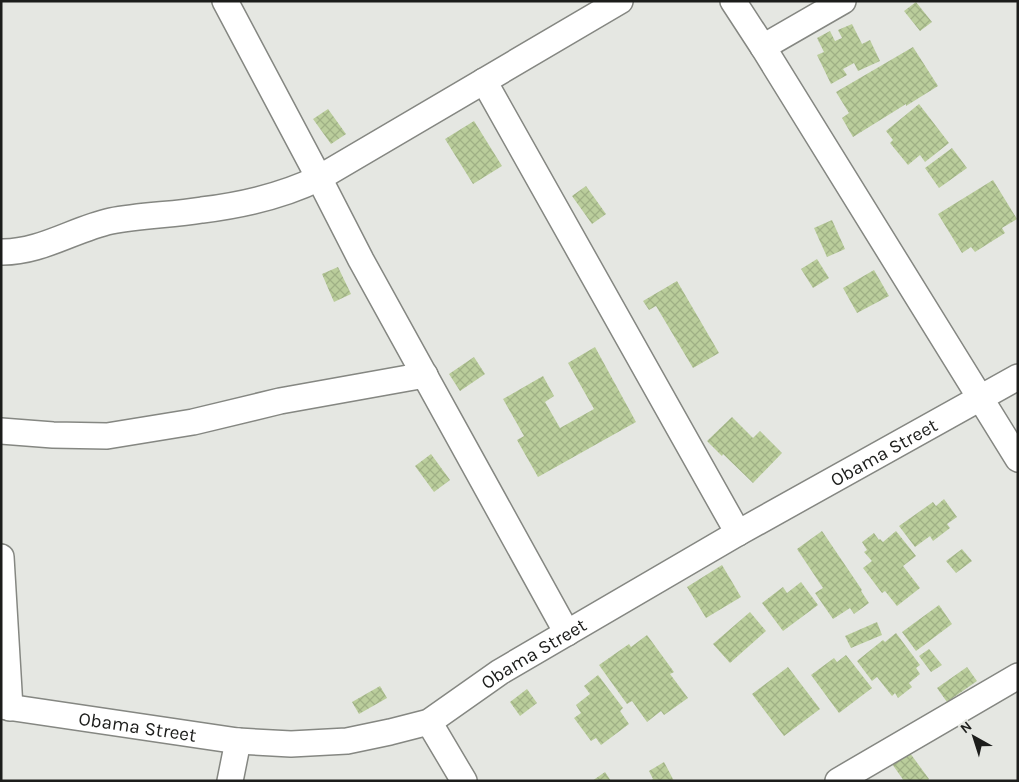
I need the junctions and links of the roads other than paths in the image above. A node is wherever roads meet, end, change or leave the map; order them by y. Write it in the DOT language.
graph roads {
  1 [pos="225,1"];
  2 [pos="620,1"];
  3 [pos="733,1"];
  4 [pos="844,1"];
  5 [pos="763,47"];
  6 [pos="484,81"];
  7 [pos="319,178"];
  8 [pos="1,252"];
  9 [pos="424,375"];
  10 [pos="1018,377"];
  11 [pos="980,398"];
  12 [pos="1,431"];
  13 [pos="1018,458"];
  14 [pos="738,534"];
  15 [pos="1,557"];
  16 [pos="567,633"];
  17 [pos="1018,676"];
  18 [pos="6,707"];
  19 [pos="430,722"];
  20 [pos="238,740"];
  21 [pos="230,781"];
  22 [pos="464,781"];
  23 [pos="838,781"];
  1 -- 7 [label="street"];
  2 -- 6 [label="street"];
  3 -- 5 [label="street"];
  4 -- 5 [label="street"];
  5 -- 11 [label="street"];
  6 -- 7 [label="street"];
  6 -- 14 [label="street"];
  7 -- 8 [label="street"];
  7 -- 9 [label="street"];
  9 -- 12 [label="street"];
  9 -- 16 [label="street"];
  10 -- 11 [label="street, Obama Street"];
  11 -- 13 [label="street"];
  11 -- 14 [label="street, Obama Street"];
  14 -- 16 [label="street, Obama Street"];
  15 -- 18 [label="street"];
  16 -- 19 [label="street, Obama Street"];
  17 -- 23 [label="street"];
  18 -- 20 [label="street, Obama Street"];
  19 -- 20 [label="street, Obama Street"];
  19 -- 22 [label="street"];
  20 -- 21 [label="street"];
}
